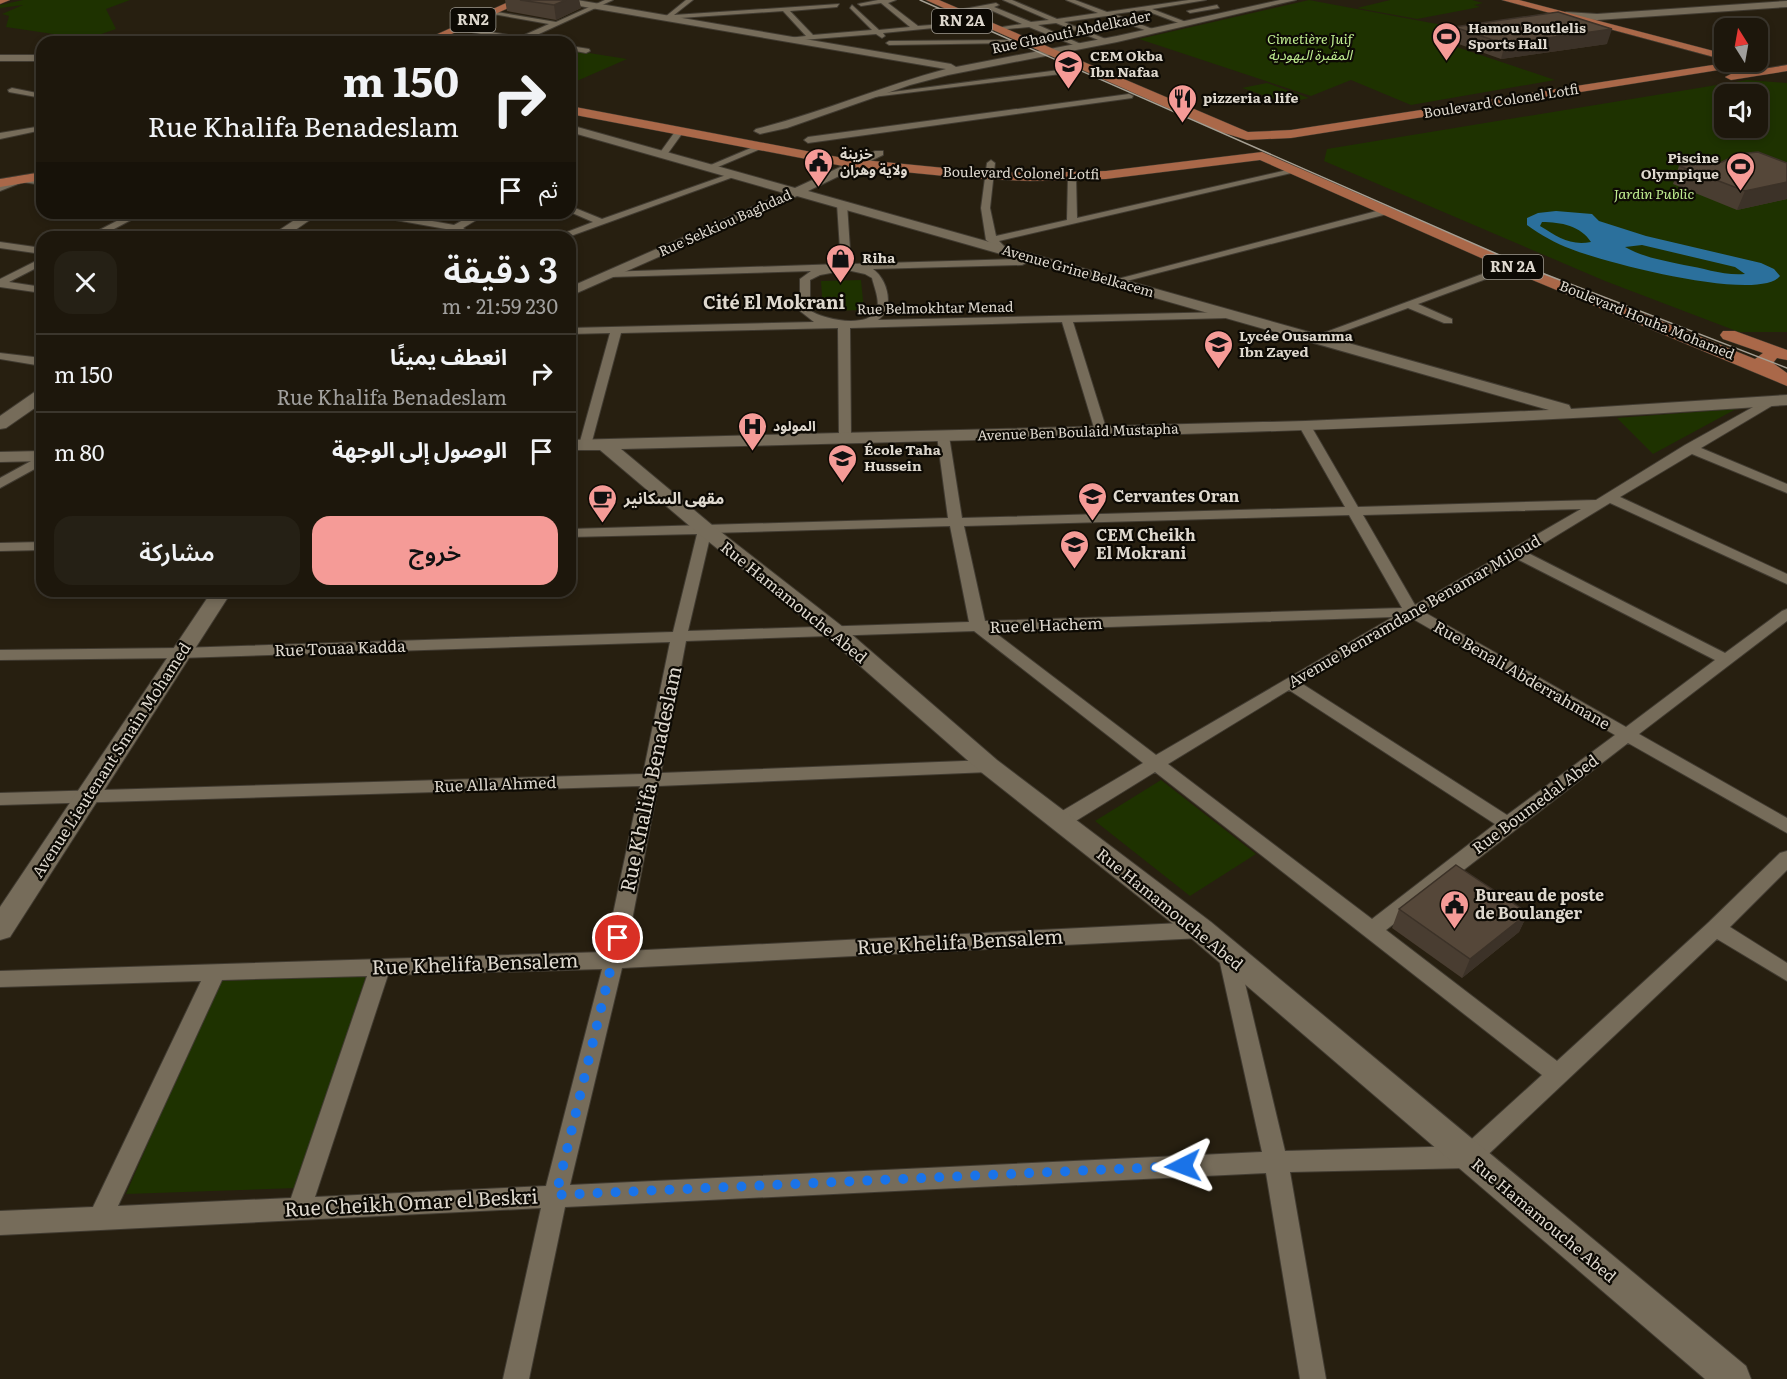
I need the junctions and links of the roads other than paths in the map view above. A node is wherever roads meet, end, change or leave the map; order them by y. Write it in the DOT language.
graph roads {
  1 [pos="5,0"];
  2 [pos="521,0"];
  3 [pos="562,0"];
  4 [pos="610,0"];
  5 [pos="690,0"];
  6 [pos="764,0"];
  7 [pos="894,0"];
  8 [pos="1023,0"];
  9 [pos="1070,0"];
  10 [pos="1204,0"];
  11 [pos="1292,0"];
  12 [pos="1507,0"];
  13 [pos="0,1"];
  14 [pos="882,1"];
  15 [pos="1010,1"];
  16 [pos="928,2"];
  17 [pos="1105,3"];
  18 [pos="861,4"];
  19 [pos="1787,4"];
  20 [pos="837,5"];
  21 [pos="596,6"];
  22 [pos="986,6"];
  23 [pos="1085,6"];
  24 [pos="1217,7"];
  25 [pos="852,8"];
  26 [pos="785,9"];
  27 [pos="1145,9"];
  28 [pos="956,11"];
  29 [pos="493,12"];
  30 [pos="749,12"];
  31 [pos="1108,14"];
  32 [pos="1229,14"];
  33 [pos="1162,15"];
  34 [pos="1566,15"];
  35 [pos="1643,15"];
  36 [pos="667,18"];
  37 [pos="1056,21"];
  38 [pos="1184,23"];
  39 [pos="558,24"];
  40 [pos="970,24"];
  41 [pos="1031,25"];
  42 [pos="455,28"];
  43 [pos="730,29"];
  44 [pos="917,29"];
  45 [pos="998,29"];
  46 [pos="1153,31"];
  47 [pos="878,32"];
  48 [pos="1637,34"];
  49 [pos="438,36"];
  50 [pos="498,36"];
  51 [pos="530,36"];
  52 [pos="812,37"];
  53 [pos="790,39"];
  54 [pos="1106,41"];
  55 [pos="889,42"];
  56 [pos="1010,42"];
  57 [pos="1081,46"];
  58 [pos="576,49"];
  59 [pos="586,51"];
  60 [pos="1045,53"];
  61 [pos="1714,54"];
  62 [pos="0,58"];
  63 [pos="36,58"];
  64 [pos="903,59"];
  65 [pos="1714,68"];
  66 [pos="1781,69"];
  67 [pos="963,70"];
  68 [pos="1074,70"];
  69 [pos="1787,74"];
  70 [pos="12,90"];
  71 [pos="1641,92"];
  72 [pos="36,95"];
  73 [pos="873,95"];
  74 [pos="1129,96"];
  75 [pos="576,99"];
  76 [pos="1583,101"];
  77 [pos="1524,104"];
  78 [pos="576,111"];
  79 [pos="701,121"];
  80 [pos="680,126"];
  81 [pos="36,129"];
  82 [pos="576,130"];
  83 [pos="754,130"];
  84 [pos="779,130"];
  85 [pos="0,136"];
  86 [pos="1251,136"];
  87 [pos="808,140"];
  88 [pos="1226,143"];
  89 [pos="762,147"];
  90 [pos="1291,149"];
  91 [pos="1198,150"];
  92 [pos="879,153"];
  93 [pos="663,154"];
  94 [pos="1261,156"];
  95 [pos="1119,160"];
  96 [pos="1096,162"];
  97 [pos="859,164"];
  98 [pos="844,166"];
  99 [pos="710,167"];
  100 [pos="989,169"];
  101 [pos="1296,171"];
  102 [pos="735,175"];
  103 [pos="1072,176"];
  104 [pos="36,177"];
  105 [pos="22,179"];
  106 [pos="36,181"];
  107 [pos="0,183"];
  108 [pos="0,188"];
  109 [pos="796,191"];
  110 [pos="842,204"];
  111 [pos="576,211"];
  112 [pos="1388,211"];
  113 [pos="127,219"];
  114 [pos="304,219"];
  115 [pos="415,219"];
  116 [pos="473,219"];
  117 [pos="602,222"];
  118 [pos="1072,222"];
  119 [pos="457,228"];
  120 [pos="103,231"];
  121 [pos="285,231"];
  122 [pos="451,231"];
  123 [pos="462,231"];
  124 [pos="576,231"];
  125 [pos="989,236"];
  126 [pos="960,237"];
  127 [pos="0,245"];
  128 [pos="1003,249"];
  129 [pos="36,250"];
  130 [pos="1032,258"];
  131 [pos="36,264"];
  132 [pos="1512,266"];
  133 [pos="846,267"];
  134 [pos="610,274"];
  135 [pos="1115,281"];
  136 [pos="0,283"];
  137 [pos="36,289"];
  138 [pos="576,289"];
  139 [pos="1636,299"];
  140 [pos="1408,304"];
  141 [pos="1228,315"];
  142 [pos="1067,320"];
  143 [pos="1448,321"];
  144 [pos="844,325"];
  145 [pos="617,329"];
  146 [pos="1713,329"];
  147 [pos="576,330"];
  148 [pos="1316,338"];
  149 [pos="1786,355"];
  150 [pos="0,356"];
  151 [pos="36,361"];
  152 [pos="1767,370"];
  153 [pos="1787,380"];
  154 [pos="36,399"];
  155 [pos="1779,400"];
  156 [pos="1585,414"];
  157 [pos="0,424"];
  158 [pos="1305,426"];
  159 [pos="1101,431"];
  160 [pos="943,436"];
  161 [pos="845,439"];
  162 [pos="586,445"];
  163 [pos="1690,448"];
  164 [pos="2,457"];
  165 [pos="36,457"];
  166 [pos="36,461"];
  167 [pos="0,484"];
  168 [pos="1787,489"];
  169 [pos="1602,500"];
  170 [pos="1353,510"];
  171 [pos="956,523"];
  172 [pos="705,529"];
  173 [pos="576,533"];
  174 [pos="36,546"];
  175 [pos="0,548"];
  176 [pos="1517,553"];
  177 [pos="1787,580"];
  178 [pos="218,597"];
  179 [pos="1412,612"];
  180 [pos="1787,614"];
  181 [pos="978,627"];
  182 [pos="835,632"];
  183 [pos="680,638"];
  184 [pos="180,653"];
  185 [pos="0,655"];
  186 [pos="1727,660"];
  187 [pos="1289,683"];
  188 [pos="1627,735"];
  189 [pos="1155,764"];
  190 [pos="989,766"];
  191 [pos="650,780"];
  192 [pos="89,796"];
  193 [pos="0,799"];
  194 [pos="1059,822"];
  195 [pos="1508,824"];
  196 [pos="1787,826"];
  197 [pos="1787,858"];
  198 [pos="1716,928"];
  199 [pos="0,929"];
  200 [pos="1201,930"];
  201 [pos="1371,931"];
  202 [pos="1228,954"];
  203 [pos="614,960"];
  204 [pos="380,967"];
  205 [pos="215,973"];
  206 [pos="1787,973"];
  207 [pos="0,979"];
  208 [pos="1558,1075"];
  209 [pos="1469,1157"];
  210 [pos="1276,1162"];
  211 [pos="556,1195"];
  212 [pos="299,1209"];
  213 [pos="100,1218"];
  214 [pos="0,1223"];
  215 [pos="516,1379"];
  216 [pos="1313,1379"];
  217 [pos="1733,1379"];
  1 -- 13 [label="main road"];
  2 -- 29 [label="main road, RN2"];
  3 -- 21 [label="main road"];
  4 -- 21 [label="street"];
  5 -- 36 [label="street"];
  6 -- 30 [label="street"];
  7 -- 14 [label="street"];
  8 -- 15 [label="street"];
  9 -- 23 [label="street"];
  10 -- 24 [label="street"];
  10 -- 27 [label="street"];
  11 -- 32 [label="main road, Rue Ghaouti Abdelkader"];
  12 -- 34 [label="main road"];
  14 -- 18 [label="street"];
  14 -- 44 [label="street"];
  15 -- 22 [label="street"];
  15 -- 37 [label="street"];
  16 -- 28 [label="main road, RN 2A"];
  16 -- 40 [label="main road, RN 2A"];
  17 -- 23 [label="street"];
  18 -- 20 [label="street"];
  18 -- 25 [label="street"];
  19 -- 35 [label="main road"];
  20 -- 25 [label="street"];
  20 -- 26 [label="street"];
  21 -- 36 [label="main road"];
  21 -- 39 [label="street"];
  22 -- 28 [label="street"];
  22 -- 41 [label="street"];
  23 -- 31 [label="street"];
  24 -- 32 [label="street"];
  24 -- 33 [label="street"];
  25 -- 47 [label="street"];
  26 -- 30 [label="street"];
  26 -- 52 [label="street"];
  27 -- 31 [label="street"];
  27 -- 33 [label="street"];
  28 -- 45 [label="main road, RN 2A"];
  29 -- 39 [label="street"];
  29 -- 42 [label="main road, RN2"];
  30 -- 36 [label="street"];
  30 -- 43 [label="street"];
  31 -- 37 [label="street"];
  31 -- 46 [label="street"];
  32 -- 38 [label="main road, Rue Ghaouti Abdelkader"];
  33 -- 38 [label="street"];
  34 -- 35 [label="main road"];
  34 -- 48 [label="main road"];
  35 -- 48 [label="main road"];
  36 -- 43 [label="main road"];
  37 -- 41 [label="street"];
  37 -- 54 [label="street"];
  38 -- 46 [label="main road, Rue Ghaouti Abdelkader"];
  39 -- 51 [label="street"];
  40 -- 44 [label="street"];
  40 -- 56 [label="main road, RN 2A"];
  41 -- 45 [label="street"];
  41 -- 57 [label="street"];
  42 -- 49 [label="main road, RN2"];
  42 -- 50 [label="street"];
  43 -- 53 [label="main road"];
  44 -- 47 [label="street"];
  45 -- 60 [label="main road, RN 2A"];
  46 -- 54 [label="main road, Rue Ghaouti Abdelkader"];
  47 -- 52 [label="street"];
  47 -- 55 [label="street"];
  48 -- 61 [label="main road"];
  52 -- 53 [label="street"];
  53 -- 64 [label="main road"];
  54 -- 57 [label="main road, Rue Ghaouti Abdelkader"];
  55 -- 56 [label="street"];
  55 -- 64 [label="street"];
  56 -- 60 [label="main road, RN 2A"];
  57 -- 60 [label="main road, Rue Ghaouti Abdelkader"];
  58 -- 59 [label="street"];
  60 -- 67 [label="main road, Rue Ghaouti Abdelkader"];
  60 -- 68 [label="main road, RN 2A"];
  60 -- 86 [label="main road, RN 2A"];
  62 -- 63 [label="main road"];
  64 -- 67 [label="main road"];
  65 -- 77 [label="main road, Boulevard Colonel Lotfi"];
  66 -- 69 [label="main road"];
  66 -- 71 [label="main road"];
  67 -- 73 [label="main road, Rue Ghaouti Abdelkader"];
  68 -- 73 [label="street"];
  68 -- 74 [label="main road, RN 2A"];
  70 -- 72 [label="street"];
  73 -- 84 [label="main road, Rue Ghaouti Abdelkader"];
  74 -- 87 [label="street"];
  74 -- 88 [label="main road, RN 2A"];
  75 -- 80 [label="main road, Boulevard Colonel Lotfi"];
  76 -- 77 [label="main road, Boulevard Colonel Lotfi"];
  77 -- 86 [label="main road, Boulevard Colonel Lotfi"];
  77 -- 90 [label="main road, Boulevard Colonel Lotfi"];
  78 -- 80 [label="main road, Boulevard Colonel Lotfi"];
  79 -- 80 [label="main road, Boulevard Colonel Lotfi"];
  80 -- 89 [label="main road, Boulevard Colonel Lotfi"];
  80 -- 93 [label="street"];
  81 -- 85 [label="street"];
  82 -- 93 [label="main road, Avenue Grine Belkacem"];
  83 -- 84 [label="main road, Boulevard Colonel Lotfi"];
  84 -- 87 [label="main road, Boulevard Colonel Lotfi"];
  86 -- 88 [label="main road"];
  86 -- 90 [label="main road, Boulevard Houha Mohamed"];
  87 -- 92 [label="main road, Boulevard Colonel Lotfi"];
  88 -- 94 [label="main road"];
  89 -- 98 [label="main road, Boulevard Colonel Lotfi"];
  89 -- 99 [label="street"];
  90 -- 94 [label="main road, Boulevard Colonel Lotfi"];
  90 -- 139 [label="main road, Boulevard Houha Mohamed / RN 2A"];
  91 -- 95 [label="main road, Boulevard Colonel Lotfi"];
  92 -- 97 [label="main road"];
  92 -- 100 [label="main road, Boulevard Colonel Lotfi"];
  93 -- 99 [label="main road, Avenue Grine Belkacem"];
  94 -- 101 [label="main road, Boulevard Houha Mohamed / RN 2A"];
  94 -- 103 [label="main road, Boulevard Colonel Lotfi"];
  96 -- 100 [label="main road, Boulevard Colonel Lotfi"];
  97 -- 98 [label="main road, Boulevard Colonel Lotfi"];
  97 -- 100 [label="main road, Boulevard Colonel Lotfi"];
  98 -- 109 [label="main road, Rue Sekkiou Baghdad"];
  99 -- 102 [label="main road, Avenue Grine Belkacem"];
  100 -- 103 [label="main road, Boulevard Colonel Lotfi"];
  100 -- 125 [label="street"];
  101 -- 112 [label="main road, Boulevard Houha Mohamed / RN 2A"];
  101 -- 118 [label="street"];
  102 -- 109 [label="main road, Avenue Grine Belkacem"];
  102 -- 117 [label="street"];
  103 -- 118 [label="street"];
  104 -- 105 [label="main road"];
  105 -- 106 [label="street"];
  105 -- 107 [label="main road"];
  105 -- 108 [label="street"];
  109 -- 110 [label="main road, Avenue Grine Belkacem"];
  109 -- 134 [label="main road, Rue Sekkiou Baghdad"];
  110 -- 126 [label="main road, Avenue Grine Belkacem"];
  110 -- 133 [label="street"];
  111 -- 117 [label="street"];
  112 -- 132 [label="main road, Boulevard Houha Mohamed / RN 2A"];
  112 -- 135 [label="street"];
  113 -- 120 [label="street"];
  114 -- 121 [label="main road"];
  115 -- 119 [label="street"];
  116 -- 119 [label="street"];
  117 -- 124 [label="street"];
  118 -- 125 [label="street"];
  119 -- 122 [label="street"];
  119 -- 123 [label="street"];
  125 -- 126 [label="street"];
  125 -- 128 [label="street"];
  126 -- 128 [label="main road, Avenue Grine Belkacem"];
  127 -- 129 [label="street"];
  128 -- 130 [label="main road, Avenue Grine Belkacem"];
  130 -- 133 [label="street"];
  130 -- 135 [label="main road, Avenue Grine Belkacem"];
  131 -- 136 [label="street"];
  132 -- 140 [label="street"];
  132 -- 152 [label="main road, Boulevard Houha Mohamed / RN 2A"];
  133 -- 134 [label="street"];
  133 -- 144 [label="street"];
  133 -- 144 [label="street"];
  134 -- 138 [label="main road, Rue Sekkiou Baghdad"];
  135 -- 141 [label="main road, Avenue Grine Belkacem"];
  136 -- 137 [label="street"];
  140 -- 143 [label="street"];
  140 -- 148 [label="street"];
  141 -- 142 [label="street, Rue Belmokhtar Menad"];
  141 -- 148 [label="main road, Avenue Grine Belkacem"];
  142 -- 144 [label="street, Rue Belmokhtar Menad"];
  142 -- 159 [label="street"];
  144 -- 145 [label="street, Rue Belmokhtar Menad"];
  144 -- 161 [label="street"];
  145 -- 147 [label="street, Rue Belmokhtar Menad"];
  145 -- 162 [label="street"];
  146 -- 149 [label="main road, Boulevard Houha Mohamed"];
  148 -- 156 [label="main road, Avenue Grine Belkacem"];
  149 -- 152 [label="main road"];
  150 -- 151 [label="street"];
  152 -- 153 [label="main road, Boulevard Houha Mohamed"];
  154 -- 157 [label="main road"];
  155 -- 156 [label="main road, Avenue Ben Boulaid Mustapha"];
  155 -- 163 [label="street, Avenue Benramdane Benamar Miloud"];
  156 -- 158 [label="main road, Avenue Ben Boulaid Mustapha"];
  158 -- 159 [label="main road, Avenue Ben Boulaid Mustapha"];
  158 -- 170 [label="street"];
  159 -- 160 [label="main road, Avenue Ben Boulaid Mustapha"];
  160 -- 161 [label="main road, Avenue Ben Boulaid Mustapha"];
  160 -- 171 [label="street"];
  161 -- 162 [label="main road, Avenue Ben Boulaid Mustapha"];
  162 -- 172 [label="main road, Rue Hamamouche Abed"];
  163 -- 168 [label="street"];
  163 -- 169 [label="street, Avenue Benramdane Benamar Miloud"];
  164 -- 165 [label="main road"];
  166 -- 167 [label="street"];
  169 -- 170 [label="street"];
  169 -- 176 [label="street, Avenue Benramdane Benamar Miloud"];
  169 -- 177 [label="street"];
  170 -- 171 [label="street"];
  170 -- 179 [label="street"];
  171 -- 172 [label="street"];
  171 -- 181 [label="street"];
  172 -- 173 [label="street"];
  172 -- 182 [label="main road, Rue Hamamouche Abed"];
  172 -- 183 [label="street, Rue Khalifa Benadeslam"];
  174 -- 175 [label="street"];
  176 -- 179 [label="street, Avenue Benramdane Benamar Miloud"];
  176 -- 186 [label="street"];
  178 -- 184 [label="main road, Avenue Lieutenant Smain Mohamed"];
  179 -- 181 [label="street, Rue el Hachem"];
  179 -- 187 [label="street, Avenue Benramdane Benamar Miloud"];
  179 -- 188 [label="street, Rue Benali Abderrahmane"];
  180 -- 186 [label="street, Rue Boumedal Abed"];
  181 -- 182 [label="street, Rue el Hachem"];
  181 -- 189 [label="street"];
  182 -- 183 [label="street, Rue el Hachem"];
  182 -- 190 [label="main road, Rue Hamamouche Abed"];
  183 -- 184 [label="street, Rue Touaa Kadda"];
  183 -- 191 [label="street, Rue Khalifa Benadeslam"];
  184 -- 185 [label="street, Rue Touaa Kadda"];
  184 -- 192 [label="main road, Avenue Lieutenant Smain Mohamed"];
  186 -- 188 [label="street, Rue Boumedal Abed"];
  187 -- 189 [label="street, Avenue Benramdane Benamar Miloud"];
  187 -- 195 [label="street"];
  188 -- 195 [label="street, Rue Boumedal Abed"];
  188 -- 196 [label="street, Rue Benali Abderrahmane"];
  189 -- 194 [label="street, Avenue Benramdane Benamar Miloud"];
  189 -- 201 [label="street"];
  190 -- 191 [label="street, Rue Alla Ahmed"];
  190 -- 194 [label="main road, Rue Hamamouche Abed"];
  191 -- 192 [label="street, Rue Alla Ahmed"];
  191 -- 203 [label="street, Rue Khalifa Benadeslam"];
  192 -- 193 [label="street, Rue Alla Ahmed"];
  192 -- 199 [label="main road, Avenue Lieutenant Smain Mohamed"];
  194 -- 200 [label="main road, Rue Hamamouche Abed"];
  195 -- 201 [label="street, Rue Boumedal Abed"];
  197 -- 198 [label="street"];
  198 -- 206 [label="street"];
  198 -- 208 [label="street"];
  200 -- 202 [label="main road, Rue Hamamouche Abed"];
  200 -- 203 [label="street, Rue Khelifa Bensalem"];
  201 -- 208 [label="street"];
  202 -- 209 [label="main road, Rue Hamamouche Abed"];
  202 -- 210 [label="street"];
  203 -- 204 [label="street, Rue Khelifa Bensalem"];
  203 -- 211 [label="street, Rue Khalifa Benadeslam"];
  204 -- 205 [label="street, Rue Khelifa Bensalem"];
  204 -- 212 [label="street"];
  205 -- 207 [label="street, Rue Khelifa Bensalem"];
  205 -- 213 [label="street"];
  208 -- 209 [label="street"];
  209 -- 210 [label="street, Rue Cheikh Omar el Beskri"];
  209 -- 217 [label="main road, Rue Hamamouche Abed"];
  210 -- 211 [label="street, Rue Cheikh Omar el Beskri"];
  210 -- 216 [label="street"];
  211 -- 212 [label="street, Rue Cheikh Omar el Beskri"];
  211 -- 215 [label="street, Rue Khalifa Benadeslam"];
  212 -- 213 [label="street, Rue Cheikh Omar el Beskri"];
  213 -- 214 [label="street, Rue Cheikh Omar el Beskri"];
}
